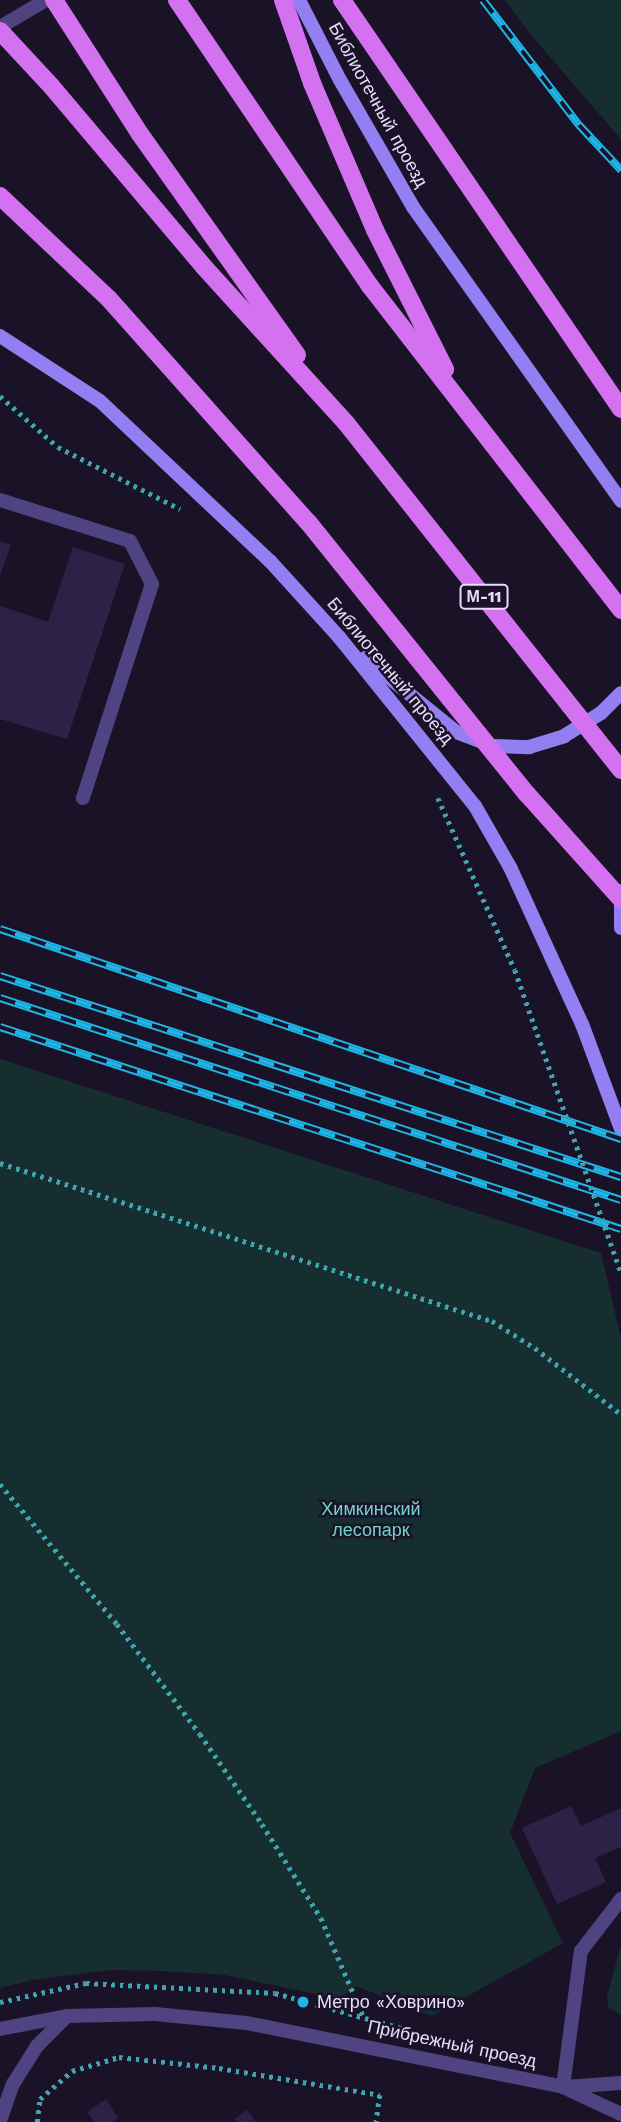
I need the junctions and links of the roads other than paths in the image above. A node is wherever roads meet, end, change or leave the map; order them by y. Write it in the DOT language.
graph roads {
  1 [pos="46,0"];
  2 [pos="54,0"];
  3 [pos="177,0"];
  4 [pos="284,0"];
  5 [pos="299,0"];
  6 [pos="342,0"];
  7 [pos="305,7"];
  8 [pos="0,29"];
  9 [pos="0,196"];
  10 [pos="1,336"];
  11 [pos="621,409"];
  12 [pos="346,423"];
  13 [pos="482,432"];
  14 [pos="0,500"];
  15 [pos="621,501"];
  16 [pos="621,610"];
  17 [pos="339,637"];
  18 [pos="621,693"];
  19 [pos="621,770"];
  20 [pos="83,798"];
  21 [pos="621,891"];
  22 [pos="621,899"];
  23 [pos="621,928"];
  24 [pos="621,1129"];
  25 [pos="621,1899"];
  26 [pos="66,2016"];
  27 [pos="0,2029"];
  28 [pos="621,2083"];
  29 [pos="563,2087"];
  30 [pos="621,2114"];
  31 [pos="0,2121"];
  1 -- 8 [label="street"];
  2 -- 12 [label="main road"];
  3 -- 13 [label="main road"];
  4 -- 13 [label="main road"];
  5 -- 7 [label="main road, Библиотечный проезд"];
  6 -- 11 [label="main road"];
  7 -- 15 [label="main road, Библиотечный проезд"];
  8 -- 12 [label="main road"];
  9 -- 22 [label="main road, bridge"];
  10 -- 17 [label="main road, Библиотечный проезд"];
  12 -- 19 [label="main road, М-11, bridge"];
  13 -- 16 [label="main road"];
  14 -- 20 [label="street"];
  17 -- 18 [label="main road"];
  17 -- 24 [label="main road, Библиотечный проезд"];
  21 -- 23 [label="main road"];
  25 -- 29 [label="street"];
  26 -- 27 [label="street, Прибрежный проезд"];
  26 -- 29 [label="street, Прибрежный проезд"];
  26 -- 31 [label="street"];
  28 -- 29 [label="street, Прибрежный проезд"];
  29 -- 30 [label="street, Прибрежный проезд"];
}
